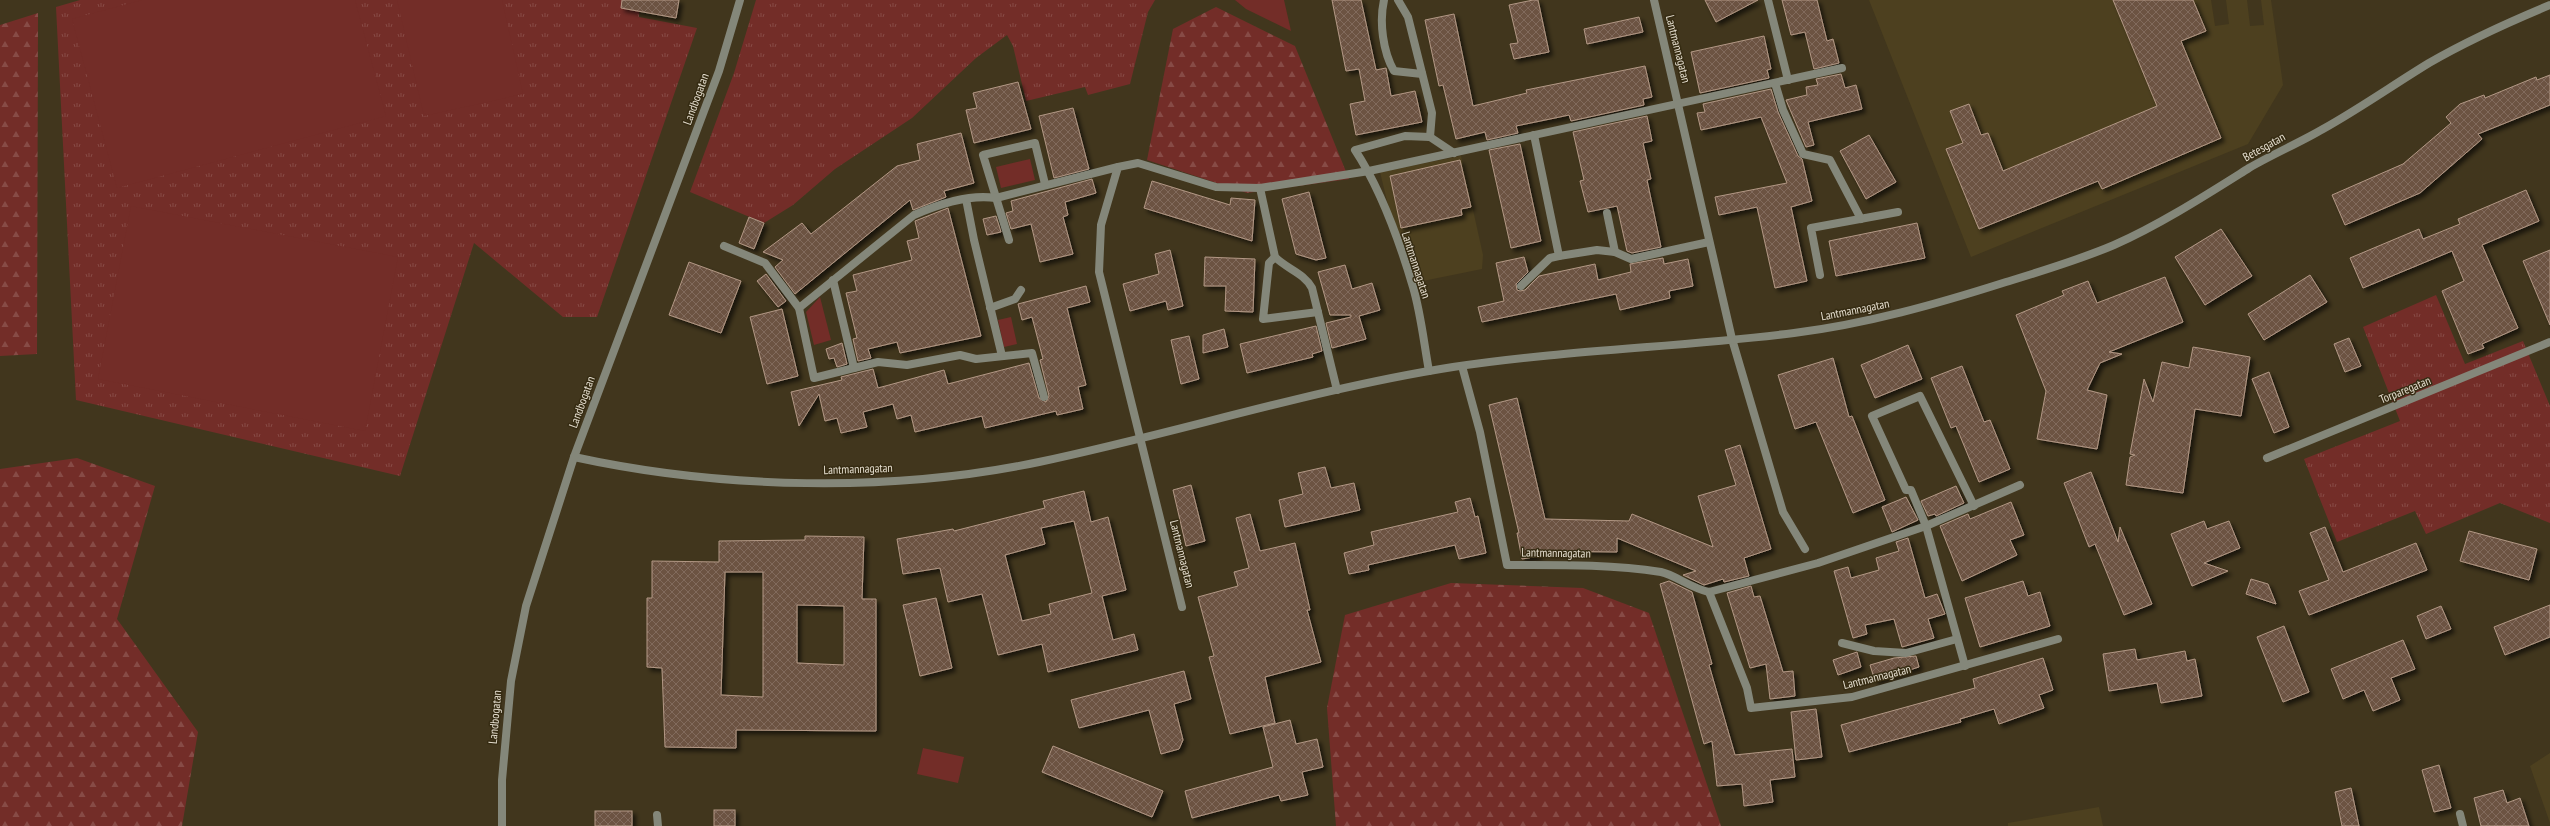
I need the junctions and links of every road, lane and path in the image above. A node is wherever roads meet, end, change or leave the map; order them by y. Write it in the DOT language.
graph roads {
  1 [pos="740,0"];
  2 [pos="1384,0"];
  3 [pos="1398,0"];
  4 [pos="1654,0"];
  5 [pos="1768,0"];
  6 [pos="2550,5"];
  7 [pos="1842,68"];
  8 [pos="1422,74"];
  9 [pos="1788,80"];
  10 [pos="1775,83"];
  11 [pos="1680,105"];
  12 [pos="1534,136"];
  13 [pos="1430,137"];
  14 [pos="1454,152"];
  15 [pos="1118,167"];
  16 [pos="1369,171"];
  17 [pos="1045,184"];
  18 [pos="1260,188"];
  19 [pos="996,198"];
  20 [pos="966,199"];
  21 [pos="1898,212"];
  22 [pos="1607,213"];
  23 [pos="1861,219"];
  24 [pos="1009,240"];
  25 [pos="1709,242"];
  26 [pos="724,246"];
  27 [pos="1615,252"];
  28 [pos="1559,256"];
  29 [pos="1275,257"];
  30 [pos="1820,275"];
  31 [pos="833,280"];
  32 [pos="1522,286"];
  33 [pos="1021,290"];
  34 [pos="1980,291"];
  35 [pos="800,308"];
  36 [pos="990,308"];
  37 [pos="1318,312"];
  38 [pos="1732,339"];
  39 [pos="2550,342"];
  40 [pos="1002,356"];
  41 [pos="1462,366"];
  42 [pos="854,368"];
  43 [pos="1430,371"];
  44 [pos="1337,390"];
  45 [pos="1044,397"];
  46 [pos="1140,438"];
  47 [pos="574,457"];
  48 [pos="2267,458"];
  49 [pos="2020,485"];
  50 [pos="1974,506"];
  51 [pos="1926,526"];
  52 [pos="1805,549"];
  53 [pos="1709,592"];
  54 [pos="1182,607"];
  55 [pos="1957,639"];
  56 [pos="2058,639"];
  57 [pos="1842,643"];
  58 [pos="1965,666"];
  59 [pos="2460,814"];
  60 [pos="658,815"];
  61 [pos="502,826"];
  62 [pos="658,826"];
  63 [pos="2463,826"];
  1 -- 47 [label="street, Landbogatan"];
  2 -- 8 [label="street"];
  3 -- 8 [label="street"];
  4 -- 11 [label="street, Lantmannagatan"];
  5 -- 9 [label="street"];
  6 -- 34 [label="street, Betesgatan"];
  7 -- 9 [label="street"];
  8 -- 13 [label="street"];
  9 -- 10 [label="street"];
  10 -- 11 [label="street"];
  10 -- 23 [label="street"];
  11 -- 12 [label="street"];
  11 -- 25 [label="street, Lantmannagatan"];
  12 -- 14 [label="street"];
  12 -- 28 [label="street"];
  13 -- 14 [label="street, Lantmannagatan"];
  13 -- 16 [label="street, Lantmannagatan"];
  14 -- 16 [label="street"];
  15 -- 17 [label="street"];
  15 -- 18 [label="street"];
  15 -- 46 [label="street, Lantmannagatan"];
  16 -- 18 [label="street"];
  16 -- 43 [label="street, Lantmannagatan"];
  17 -- 19 [label="street"];
  17 -- 19 [label="street"];
  18 -- 29 [label="street"];
  19 -- 20 [label="street"];
  19 -- 24 [label="street"];
  20 -- 31 [label="street"];
  20 -- 36 [label="street"];
  21 -- 23 [label="street"];
  22 -- 27 [label="street"];
  23 -- 30 [label="street"];
  25 -- 27 [label="street"];
  25 -- 38 [label="street, Lantmannagatan"];
  26 -- 35 [label="street"];
  27 -- 28 [label="street"];
  28 -- 32 [label="street"];
  29 -- 37 [label="street"];
  29 -- 37 [label="street"];
  31 -- 35 [label="street"];
  31 -- 42 [label="street"];
  33 -- 36 [label="street"];
  34 -- 38 [label="street, Lantmannagatan"];
  35 -- 42 [label="street"];
  36 -- 40 [label="street"];
  37 -- 44 [label="street"];
  38 -- 41 [label="street, Lantmannagatan"];
  38 -- 52 [label="street, Lantmannagatan"];
  39 -- 48 [label="street, Torparegatan"];
  40 -- 42 [label="street"];
  40 -- 45 [label="street"];
  41 -- 43 [label="street, Lantmannagatan"];
  41 -- 53 [label="street, Lantmannagatan"];
  43 -- 44 [label="street, Lantmannagatan"];
  44 -- 46 [label="street, Lantmannagatan"];
  46 -- 47 [label="street, Lantmannagatan"];
  46 -- 54 [label="street, Lantmannagatan"];
  47 -- 61 [label="street, Landbogatan"];
  49 -- 50 [label="street, Lantmannagatan"];
  50 -- 51 [label="street, Lantmannagatan"];
  50 -- 51 [label="street"];
  51 -- 53 [label="street, Lantmannagatan"];
  51 -- 55 [label="street"];
  53 -- 58 [label="street, Lantmannagatan"];
  55 -- 57 [label="street, Lantmannagatan"];
  55 -- 58 [label="street"];
  56 -- 58 [label="street, Lantmannagatan"];
  59 -- 63 [label="street"];
  60 -- 62 [label="street"];
}
